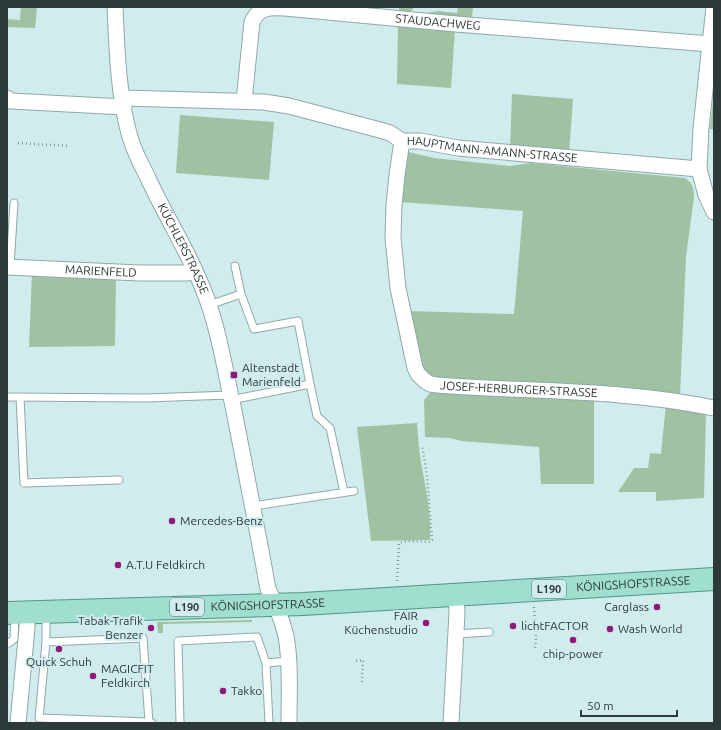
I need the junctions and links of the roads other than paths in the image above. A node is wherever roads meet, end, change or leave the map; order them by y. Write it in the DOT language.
graph roads {
  1 [pos="115,7"];
  2 [pos="714,7"];
  3 [pos="710,44"];
  4 [pos="711,75"];
  5 [pos="7,98"];
  6 [pos="244,101"];
  7 [pos="123,103"];
  8 [pos="402,141"];
  9 [pos="699,169"];
  10 [pos="14,203"];
  11 [pos="714,212"];
  12 [pos="234,266"];
  13 [pos="9,267"];
  14 [pos="195,271"];
  15 [pos="241,294"];
  16 [pos="209,305"];
  17 [pos="310,384"];
  18 [pos="7,397"];
  19 [pos="20,397"];
  20 [pos="231,398"];
  21 [pos="714,408"];
  22 [pos="119,480"];
  23 [pos="354,490"];
  24 [pos="344,492"];
  25 [pos="252,506"];
  26 [pos="714,580"];
  27 [pos="456,594"];
  28 [pos="276,604"];
  29 [pos="24,613"];
  30 [pos="489,632"];
  31 [pos="456,634"];
  32 [pos="46,642"];
  33 [pos="9,643"];
  34 [pos="266,662"];
  35 [pos="291,669"];
  36 [pos="150,722"];
  37 [pos="18,723"];
  38 [pos="180,723"];
  39 [pos="269,723"];
  40 [pos="289,723"];
  41 [pos="451,723"];
  1 -- 7 [label="street, KÜCHLERSTRASSE"];
  2 -- 3 [label="street"];
  3 -- 4 [label="street"];
  3 -- 6 [label="street, STAUDACHWEG"];
  4 -- 9 [label="street"];
  5 -- 7 [label="street"];
  6 -- 7 [label="street, HAUPTMANN-AMANN-STRASSE"];
  6 -- 8 [label="street, HAUPTMANN-AMANN-STRASSE"];
  7 -- 14 [label="street, KÜCHLERSTRASSE"];
  8 -- 9 [label="street, HAUPTMANN-AMANN-STRASSE"];
  8 -- 21 [label="street, JOSEF-HERBURGER-STRASSE"];
  9 -- 11 [label="street"];
  10 -- 13 [label="lane"];
  12 -- 15 [label="lane"];
  13 -- 14 [label="street, MARIENFELD"];
  14 -- 16 [label="street, KÜCHLERSTRASSE"];
  15 -- 16 [label="lane"];
  15 -- 17 [label="lane"];
  16 -- 20 [label="street, KÜCHLERSTRASSE"];
  17 -- 20 [label="lane"];
  17 -- 24 [label="lane"];
  18 -- 19 [label="lane"];
  19 -- 20 [label="lane"];
  19 -- 22 [label="lane"];
  20 -- 25 [label="street, KÜCHLERSTRASSE"];
  23 -- 24 [label="lane"];
  24 -- 25 [label="lane"];
  25 -- 28 [label="street, KÜCHLERSTRASSE"];
  26 -- 27 [label="main road, KÖNIGSHOFSTRASSE / L190"];
  27 -- 28 [label="main road, KÖNIGSHOFSTRASSE / L190"];
  27 -- 31 [label="street"];
  28 -- 29 [label="main road, KÖNIGSHOFSTRASSE / L190"];
  28 -- 35 [label="street, KÜCHLERSTRASSE"];
  29 -- 32 [label="lane"];
  29 -- 33 [label="lane"];
  29 -- 37 [label="street"];
  30 -- 31 [label="lane"];
  31 -- 41 [label="street"];
  32 -- 36 [label="lane"];
  32 -- 36 [label="lane"];
  34 -- 35 [label="lane"];
  34 -- 38 [label="lane"];
  34 -- 39 [label="lane"];
  35 -- 40 [label="street, KÜCHLERSTRASSE"];
}
